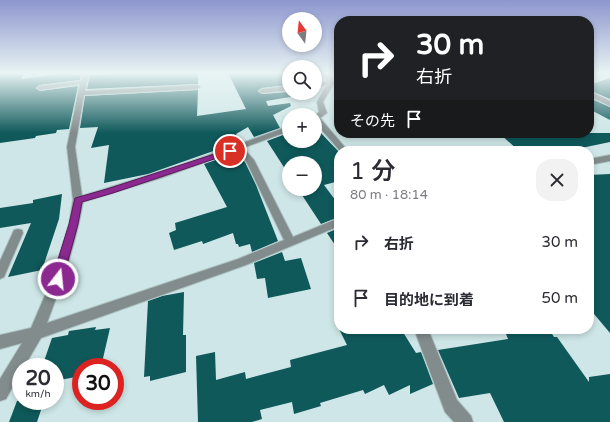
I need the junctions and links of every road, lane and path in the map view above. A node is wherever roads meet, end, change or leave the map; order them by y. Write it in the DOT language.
graph roads {
  1 [pos="81,93"];
  2 [pos="87,93"];
  3 [pos="326,93"];
  4 [pos="594,96"];
  5 [pos="610,104"];
  6 [pos="322,108"];
  7 [pos="322,124"];
  8 [pos="282,131"];
  9 [pos="340,146"];
  10 [pos="238,148"];
  11 [pos="610,158"];
  12 [pos="594,161"];
  13 [pos="78,200"];
  14 [pos="334,224"];
  15 [pos="18,233"];
  16 [pos="290,242"];
  17 [pos="0,274"];
  18 [pos="36,333"];
  19 [pos="423,334"];
  20 [pos="0,342"];
  21 [pos="0,393"];
  22 [pos="465,422"];
  1 -- 2 [label="street"];
  1 -- 13 [label="street"];
  3 -- 6 [label="street"];
  4 -- 5 [label="street"];
  7 -- 9 [label="street"];
  8 -- 10 [label="street"];
  10 -- 13 [label="street"];
  10 -- 16 [label="street"];
  11 -- 12 [label="street"];
  13 -- 18 [label="street"];
  14 -- 16 [label="street"];
  15 -- 17 [label="street"];
  16 -- 18 [label="street"];
  18 -- 20 [label="street"];
  18 -- 21 [label="street"];
  19 -- 22 [label="street"];
}
